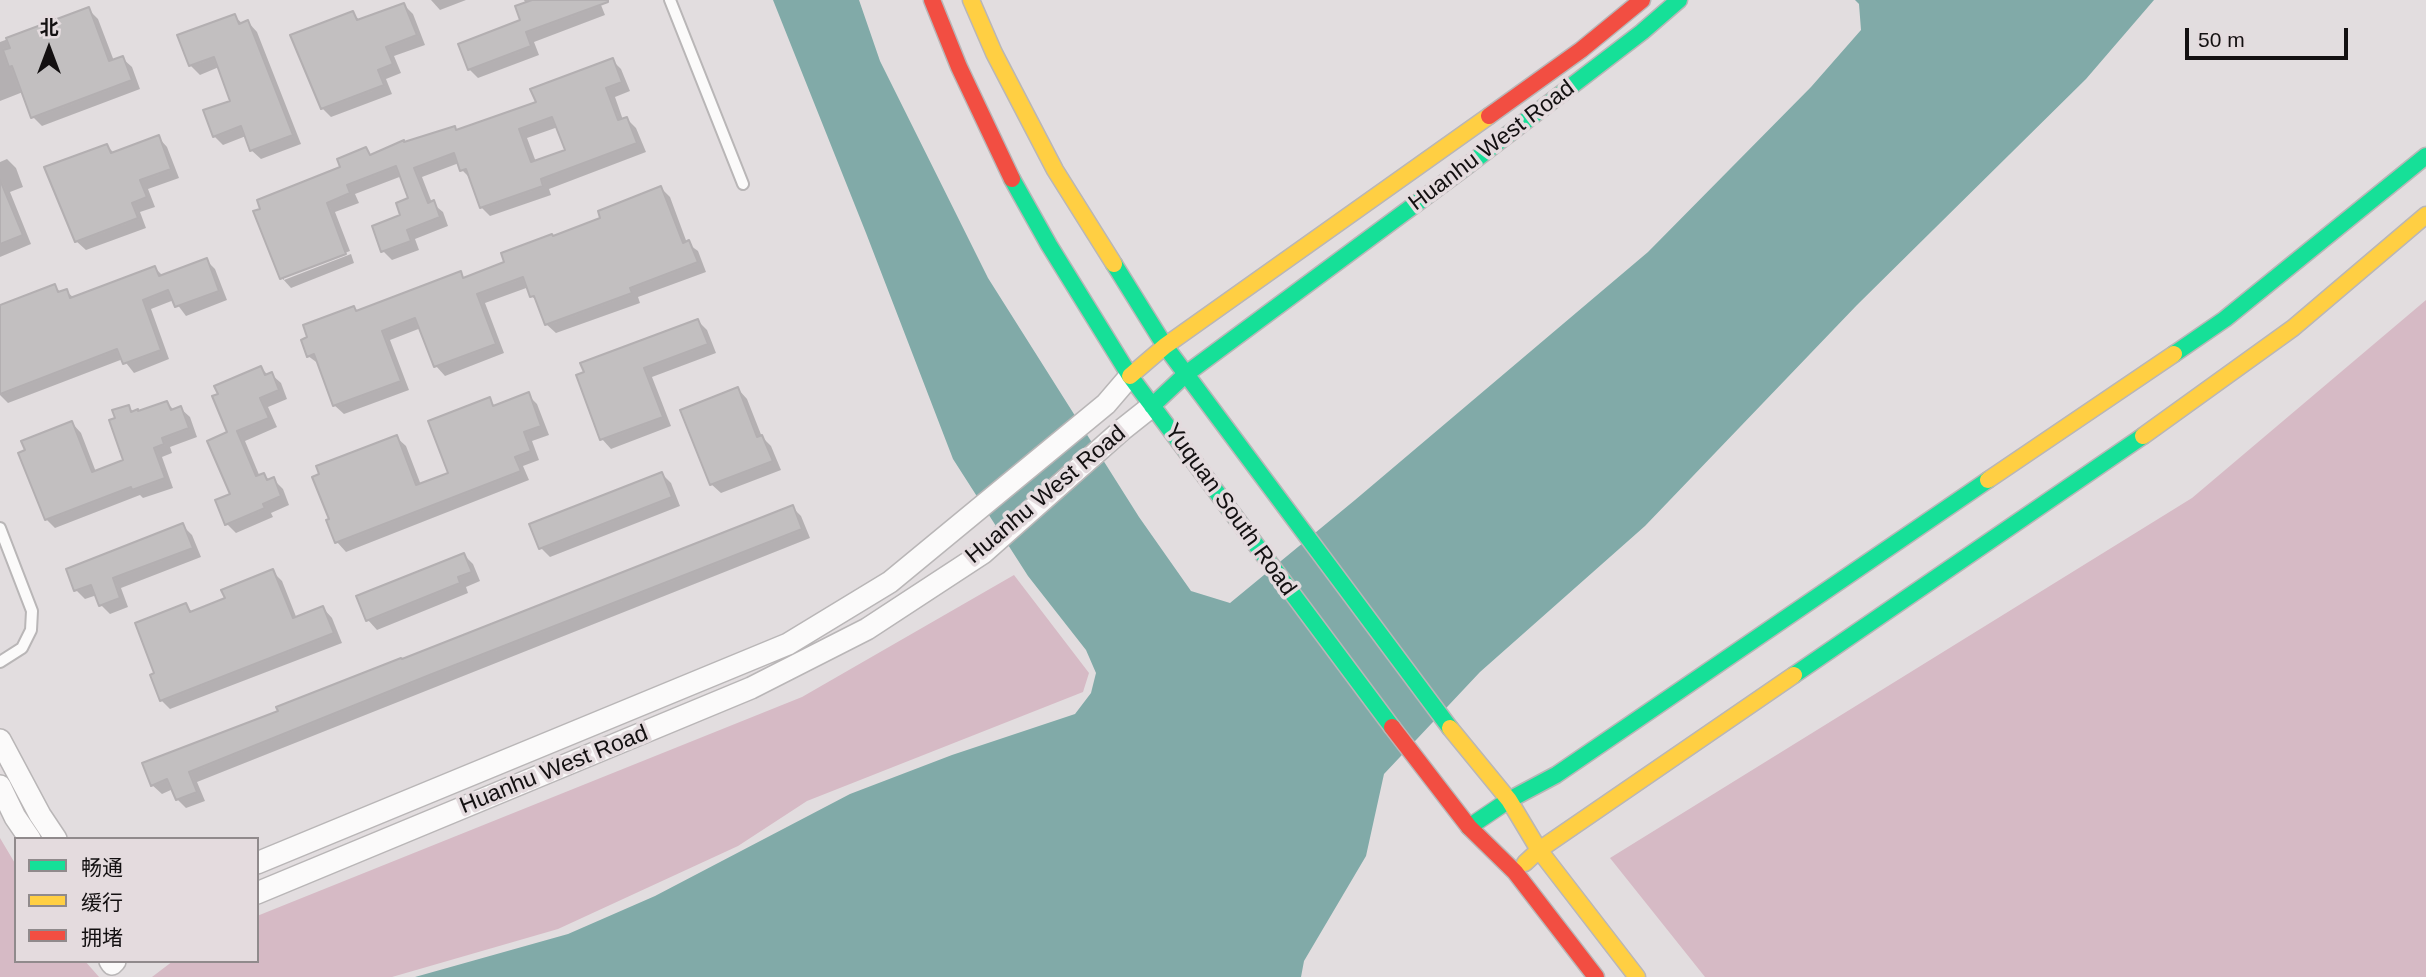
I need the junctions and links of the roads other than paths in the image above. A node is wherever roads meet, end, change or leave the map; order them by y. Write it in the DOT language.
graph roads {
  1 [pos="670,0"];
  2 [pos="932,0"];
  3 [pos="971,0"];
  4 [pos="1642,0"];
  5 [pos="1679,0"];
  6 [pos="2426,156"];
  7 [pos="743,184"];
  8 [pos="2426,215"];
  9 [pos="1165,346"];
  10 [pos="1186,374"];
  11 [pos="1130,376"];
  12 [pos="1152,406"];
  13 [pos="0,528"];
  14 [pos="0,662"];
  15 [pos="0,740"];
  16 [pos="0,786"];
  17 [pos="1509,800"];
  18 [pos="1469,827"];
  19 [pos="29,837"];
  20 [pos="55,837"];
  21 [pos="1539,850"];
  22 [pos="259,862"];
  23 [pos="1514,872"];
  24 [pos="259,892"];
  25 [pos="1596,977"];
  26 [pos="1637,977"];
  1 -- 7 [label="lane"];
  2 -- 11 [label="street, Yuquan South Road"];
  3 -- 9 [label="street, Yuquan South Road"];
  4 -- 9 [label="street, Huanhu West Road"];
  5 -- 10 [label="street, Huanhu West Road"];
  6 -- 17 [label="street"];
  8 -- 21 [label="street"];
  9 -- 10 [label="street, Yuquan South Road"];
  9 -- 11 [label="street, Huanhu West Road"];
  10 -- 12 [label="street, Huanhu West Road"];
  10 -- 17 [label="street, Yuquan South Road"];
  11 -- 12 [label="street, Yuquan South Road"];
  11 -- 22 [label="street, Huanhu West Road"];
  12 -- 18 [label="street, Yuquan South Road"];
  12 -- 24 [label="street, Huanhu West Road"];
  13 -- 14 [label="lane"];
  15 -- 20 [label="street"];
  16 -- 19 [label="street"];
  17 -- 18 [label="street"];
  17 -- 21 [label="street, Yuquan South Road"];
  18 -- 23 [label="street, Yuquan South Road"];
  21 -- 23 [label="street"];
  21 -- 26 [label="street, Yuquan South Road"];
  23 -- 25 [label="street, Yuquan South Road"];
}
